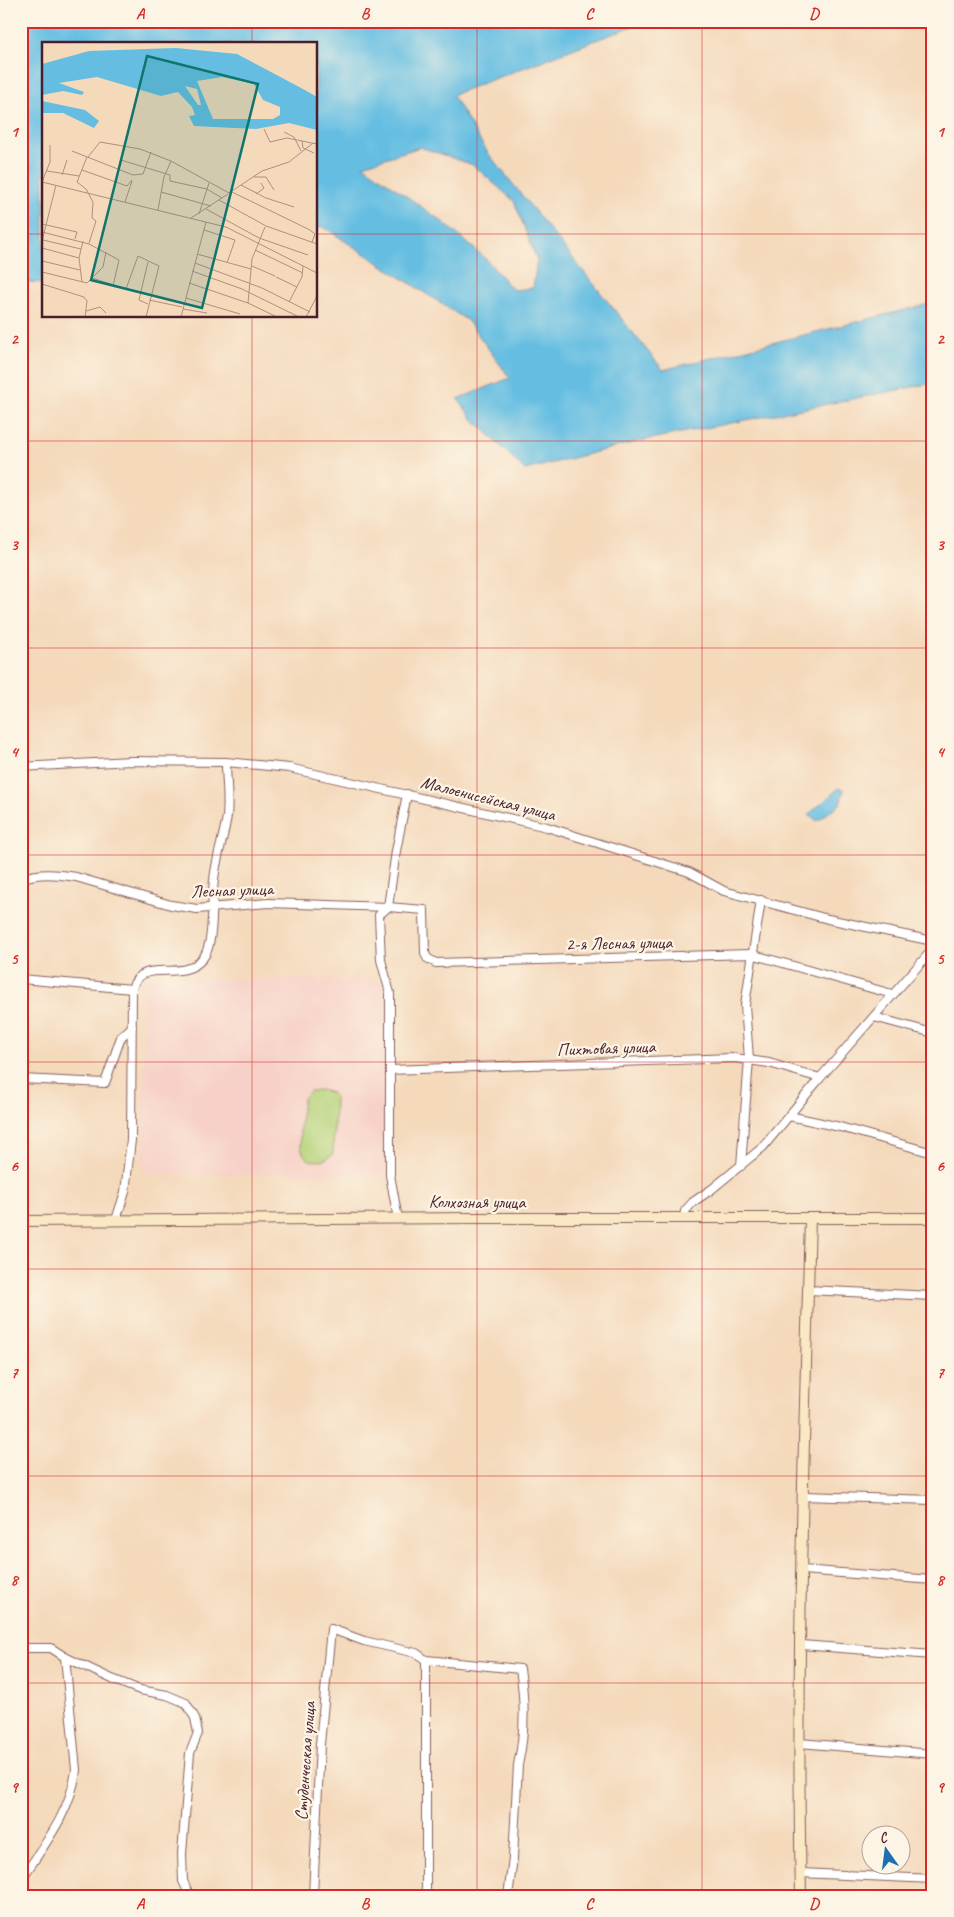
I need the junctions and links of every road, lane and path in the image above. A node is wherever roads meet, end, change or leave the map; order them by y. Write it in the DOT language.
graph roads {
  1 [pos="226,762"];
  2 [pos="21,767"];
  3 [pos="406,794"];
  4 [pos="21,879"];
  5 [pos="761,900"];
  6 [pos="388,907"];
  7 [pos="213,908"];
  8 [pos="933,941"];
  9 [pos="933,950"];
  10 [pos="752,954"];
  11 [pos="21,979"];
  12 [pos="132,989"];
  13 [pos="892,994"];
  14 [pos="874,1017"];
  15 [pos="132,1026"];
  16 [pos="933,1033"];
  17 [pos="749,1059"];
  18 [pos="390,1070"];
  19 [pos="820,1078"];
  20 [pos="21,1079"];
  21 [pos="789,1116"];
  22 [pos="933,1153"];
  23 [pos="741,1166"];
  24 [pos="684,1218"];
  25 [pos="810,1218"];
  26 [pos="933,1218"];
  27 [pos="398,1219"];
  28 [pos="116,1220"];
  29 [pos="21,1222"];
  30 [pos="808,1290"];
  31 [pos="933,1296"];
  32 [pos="803,1496"];
  33 [pos="933,1500"];
  34 [pos="802,1570"];
  35 [pos="933,1580"];
  36 [pos="801,1645"];
  37 [pos="21,1648"];
  38 [pos="933,1654"];
  39 [pos="65,1658"];
  40 [pos="426,1660"];
  41 [pos="799,1743"];
  42 [pos="933,1754"];
  43 [pos="800,1873"];
  44 [pos="933,1879"];
  45 [pos="21,1880"];
  46 [pos="190,1896"];
  47 [pos="313,1896"];
  48 [pos="426,1896"];
  49 [pos="508,1896"];
  50 [pos="801,1896"];
  1 -- 2 [label="street, Малоенисейская улица"];
  1 -- 3 [label="street, Малоенисейская улица"];
  1 -- 7 [label="street"];
  3 -- 5 [label="street, Малоенисейская улица"];
  3 -- 6 [label="street"];
  4 -- 7 [label="street, Лесная улица"];
  5 -- 8 [label="street, Малоенисейская улица"];
  5 -- 10 [label="street"];
  6 -- 7 [label="street, Лесная улица"];
  6 -- 10 [label="street, 2-я Лесная улица"];
  6 -- 18 [label="street"];
  7 -- 12 [label="street"];
  9 -- 13 [label="street"];
  10 -- 13 [label="street, 2-я Лесная улица"];
  10 -- 17 [label="street"];
  11 -- 12 [label="street"];
  12 -- 15 [label="street"];
  13 -- 14 [label="street"];
  14 -- 16 [label="street"];
  14 -- 19 [label="street"];
  15 -- 20 [label="street"];
  15 -- 28 [label="street"];
  17 -- 18 [label="street, Пихтовая улица"];
  17 -- 19 [label="street, Пихтовая улица"];
  17 -- 23 [label="street"];
  18 -- 27 [label="street"];
  19 -- 21 [label="street"];
  21 -- 22 [label="street"];
  21 -- 23 [label="street"];
  23 -- 24 [label="street"];
  24 -- 25 [label="main road, Колхозная улица"];
  24 -- 27 [label="main road, Колхозная улица"];
  25 -- 26 [label="main road, Колхозная улица"];
  25 -- 30 [label="main road"];
  27 -- 28 [label="main road, Колхозная улица"];
  28 -- 29 [label="main road, Колхозная улица"];
  30 -- 31 [label="street"];
  30 -- 32 [label="main road"];
  32 -- 33 [label="street"];
  32 -- 34 [label="main road"];
  34 -- 35 [label="street"];
  34 -- 36 [label="main road"];
  36 -- 38 [label="street"];
  36 -- 41 [label="main road"];
  37 -- 39 [label="street"];
  39 -- 45 [label="street"];
  39 -- 46 [label="street"];
  40 -- 47 [label="street, Студенческая улица"];
  40 -- 48 [label="street"];
  40 -- 49 [label="street"];
  41 -- 42 [label="street"];
  41 -- 43 [label="main road"];
  43 -- 44 [label="street"];
  43 -- 50 [label="main road"];
}
